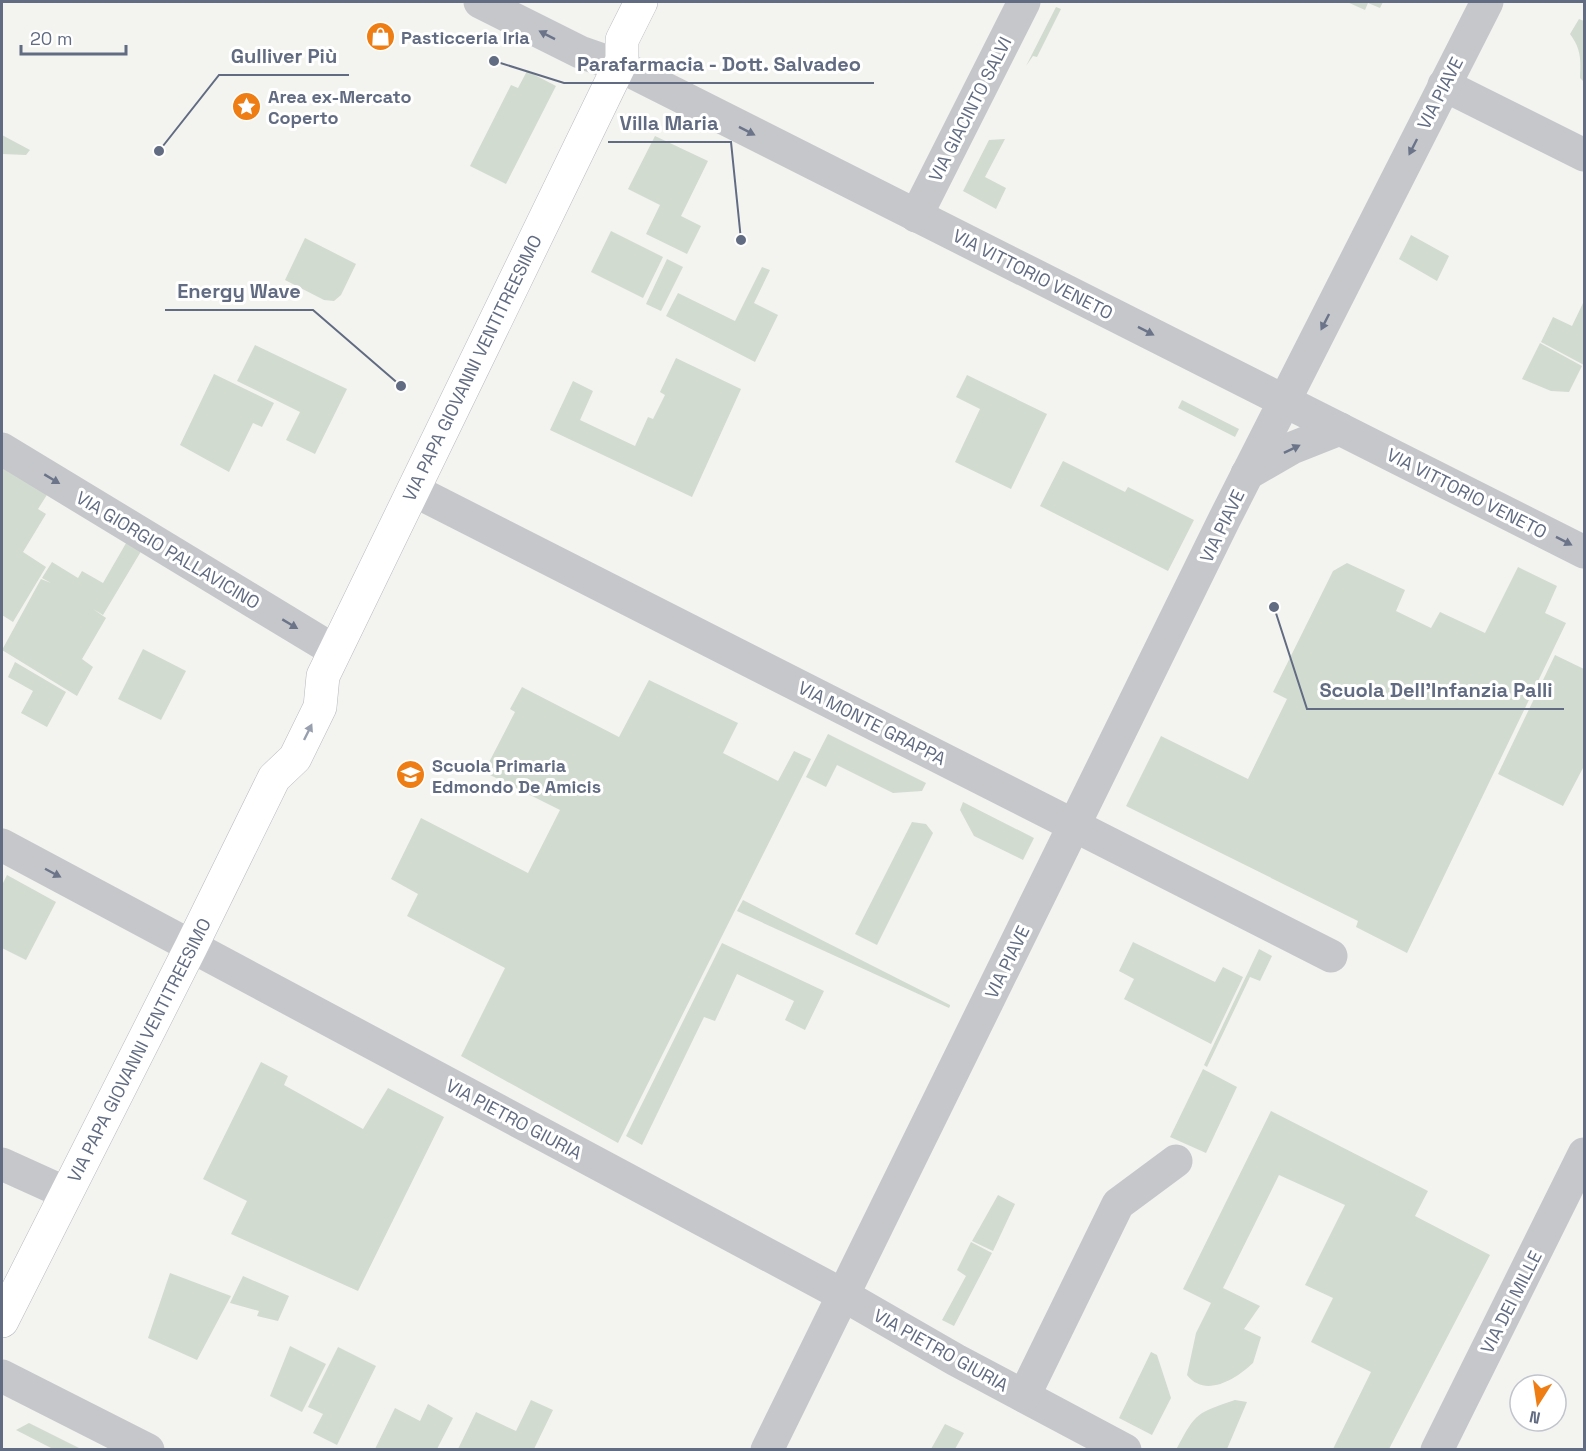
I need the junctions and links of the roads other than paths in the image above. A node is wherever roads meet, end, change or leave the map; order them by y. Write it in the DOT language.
graph roads {
  1 [pos="480,2"];
  2 [pos="641,2"];
  3 [pos="659,2"];
  4 [pos="1024,2"];
  5 [pos="1487,2"];
  6 [pos="621,63"];
  7 [pos="1444,85"];
  8 [pos="1584,155"];
  9 [pos="916,216"];
  10 [pos="1286,401"];
  11 [pos="1340,429"];
  12 [pos="2,449"];
  13 [pos="1247,474"];
  14 [pos="413,490"];
  15 [pos="1584,552"];
  16 [pos="329,663"];
  17 [pos="1074,825"];
  18 [pos="2,845"];
  19 [pos="191,947"];
  20 [pos="1331,956"];
  21 [pos="1584,1154"];
  22 [pos="1176,1161"];
  23 [pos="2,1164"];
  24 [pos="66,1193"];
  25 [pos="843,1295"];
  26 [pos="2,1321"];
  27 [pos="2,1377"];
  28 [pos="1024,1396"];
  29 [pos="148,1449"];
  30 [pos="767,1449"];
  31 [pos="1125,1449"];
  32 [pos="1437,1449"];
  6 -- 1 [label="street, VIA VITTORIO VENETO, one-way"];
  2 -- 6 [label="street, VIA PAPA GIOVANNI VENTITREESIMO"];
  3 -- 6 [label="street, VIA PAPA GIOVANNI VENTITREESIMO"];
  4 -- 9 [label="street, VIA GIACINTO SALVI"];
  5 -- 7 [label="street, VIA PIAVE"];
  6 -- 9 [label="street, VIA VITTORIO VENETO, one-way"];
  6 -- 14 [label="street, VIA PAPA GIOVANNI VENTITREESIMO"];
  7 -- 8 [label="street"];
  7 -- 10 [label="street, VIA PIAVE, one-way"];
  9 -- 10 [label="street, VIA VITTORIO VENETO, one-way"];
  10 -- 11 [label="street, VIA VITTORIO VENETO"];
  10 -- 13 [label="street, VIA PIAVE"];
  13 -- 11 [label="street, VIA PIAVE, one-way"];
  11 -- 15 [label="street, VIA VITTORIO VENETO, one-way"];
  12 -- 16 [label="street, VIA GIORGIO PALLAVICINO, one-way"];
  13 -- 17 [label="street, VIA PIAVE"];
  14 -- 16 [label="street, VIA PAPA GIOVANNI VENTITREESIMO"];
  14 -- 17 [label="street, VIA MONTE GRAPPA"];
  16 -- 19 [label="street, VIA PAPA GIOVANNI VENTITREESIMO"];
  17 -- 20 [label="street, VIA MONTE GRAPPA"];
  17 -- 25 [label="street, VIA PIAVE"];
  18 -- 19 [label="street, VIA PIETRO GIURIA, one-way"];
  19 -- 24 [label="street, VIA PAPA GIOVANNI VENTITREESIMO"];
  19 -- 25 [label="street, VIA PIETRO GIURIA"];
  21 -- 32 [label="street, VIA DEI MILLE"];
  22 -- 28 [label="street, VIA PIETRO GIURIA"];
  23 -- 24 [label="street"];
  24 -- 26 [label="street, VIA PAPA GIOVANNI VENTITREESIMO"];
  25 -- 28 [label="street, VIA PIETRO GIURIA"];
  25 -- 30 [label="street, VIA PIAVE"];
  27 -- 29 [label="street"];
  28 -- 31 [label="street, VIA PIETRO GIURIA"];
}
